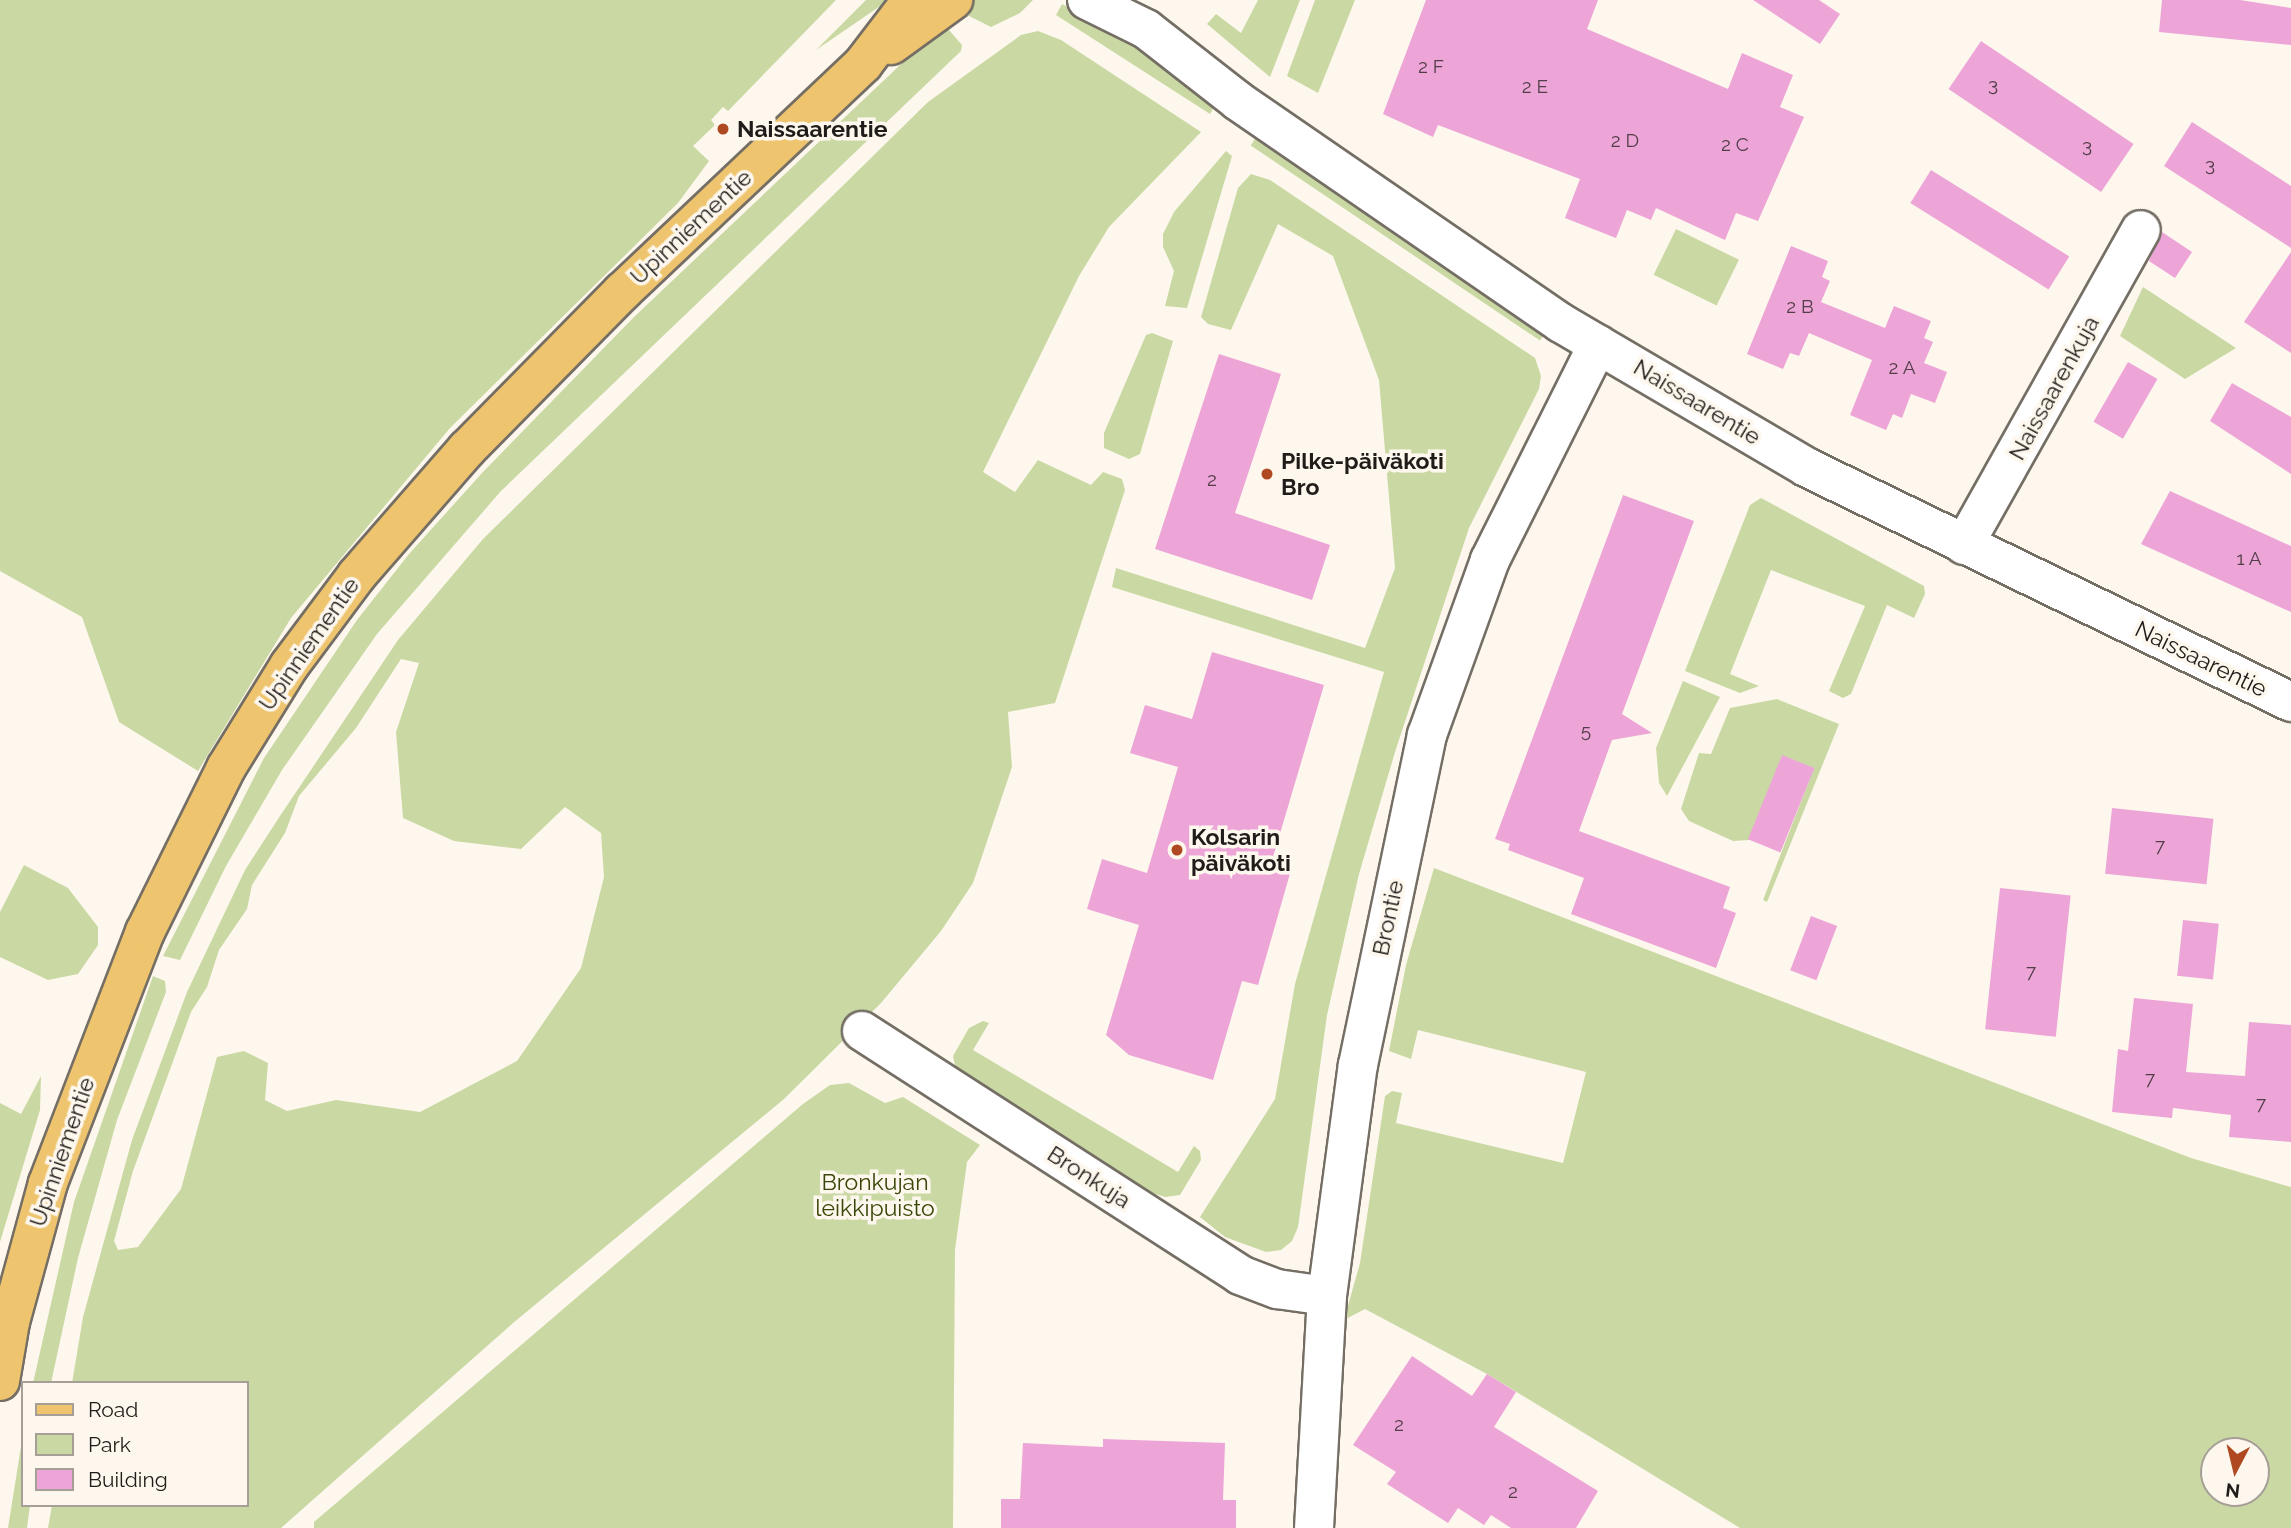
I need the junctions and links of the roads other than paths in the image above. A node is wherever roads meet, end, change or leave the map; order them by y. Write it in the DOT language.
graph roads {
  1 [pos="912,0"];
  2 [pos="953,0"];
  3 [pos="1087,0"];
  4 [pos="1138,14"];
  5 [pos="863,64"];
  6 [pos="2141,230"];
  7 [pos="1598,344"];
  8 [pos="1964,545"];
  9 [pos="2291,702"];
  10 [pos="862,1031"];
  11 [pos="1327,1296"];
  12 [pos="0,1381"];
  13 [pos="1314,1528"];
  1 -- 5 [label="main road, Upinniementie"];
  2 -- 5 [label="main road, Upinniementie"];
  3 -- 4 [label="street, Naissaarentie"];
  4 -- 7 [label="street, Naissaarentie"];
  5 -- 12 [label="main road, Upinniementie"];
  6 -- 8 [label="street, Naissaarenkuja"];
  7 -- 8 [label="street, Naissaarentie"];
  7 -- 11 [label="street, Brontie"];
  8 -- 9 [label="street, Naissaarentie"];
  10 -- 11 [label="street, Bronkuja"];
  11 -- 13 [label="street, Brontie"];
}
